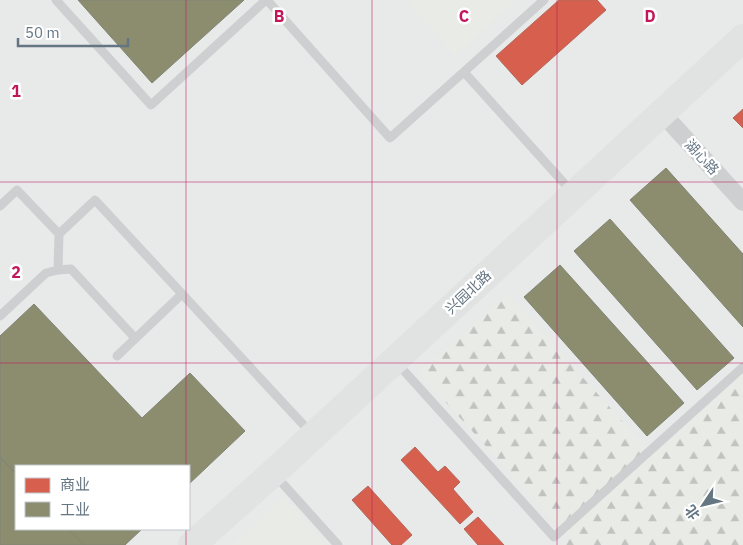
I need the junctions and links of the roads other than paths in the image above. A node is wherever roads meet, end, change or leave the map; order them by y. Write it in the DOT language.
graph roads {
  1 [pos="56,0"];
  2 [pos="266,0"];
  3 [pos="544,0"];
  4 [pos="743,38"];
  5 [pos="464,72"];
  6 [pos="662,113"];
  7 [pos="574,194"];
  8 [pos="743,202"];
  9 [pos="0,206"];
  10 [pos="59,234"];
  11 [pos="58,270"];
  12 [pos="182,294"];
  13 [pos="0,316"];
  14 [pos="135,338"];
  15 [pos="117,356"];
  16 [pos="395,360"];
  17 [pos="743,367"];
  18 [pos="313,435"];
  19 [pos="273,473"];
  20 [pos="192,545"];
  21 [pos="338,545"];
  1 -- 2 [label="lane"];
  2 -- 5 [label="lane"];
  3 -- 5 [label="lane"];
  4 -- 6 [label="main road, 兴园北路"];
  5 -- 7 [label="lane"];
  6 -- 7 [label="main road, 兴园北路"];
  6 -- 8 [label="street, 湖心路"];
  7 -- 16 [label="main road, 兴园北路"];
  9 -- 10 [label="lane"];
  10 -- 11 [label="lane"];
  10 -- 12 [label="lane"];
  11 -- 13 [label="lane"];
  11 -- 14 [label="lane"];
  12 -- 14 [label="lane"];
  12 -- 18 [label="lane"];
  14 -- 15 [label="lane"];
  16 -- 17 [label="lane"];
  16 -- 18 [label="main road, 兴园北路"];
  18 -- 19 [label="main road, 兴园北路"];
  19 -- 20 [label="main road, 兴园北路"];
  19 -- 21 [label="lane"];
}
